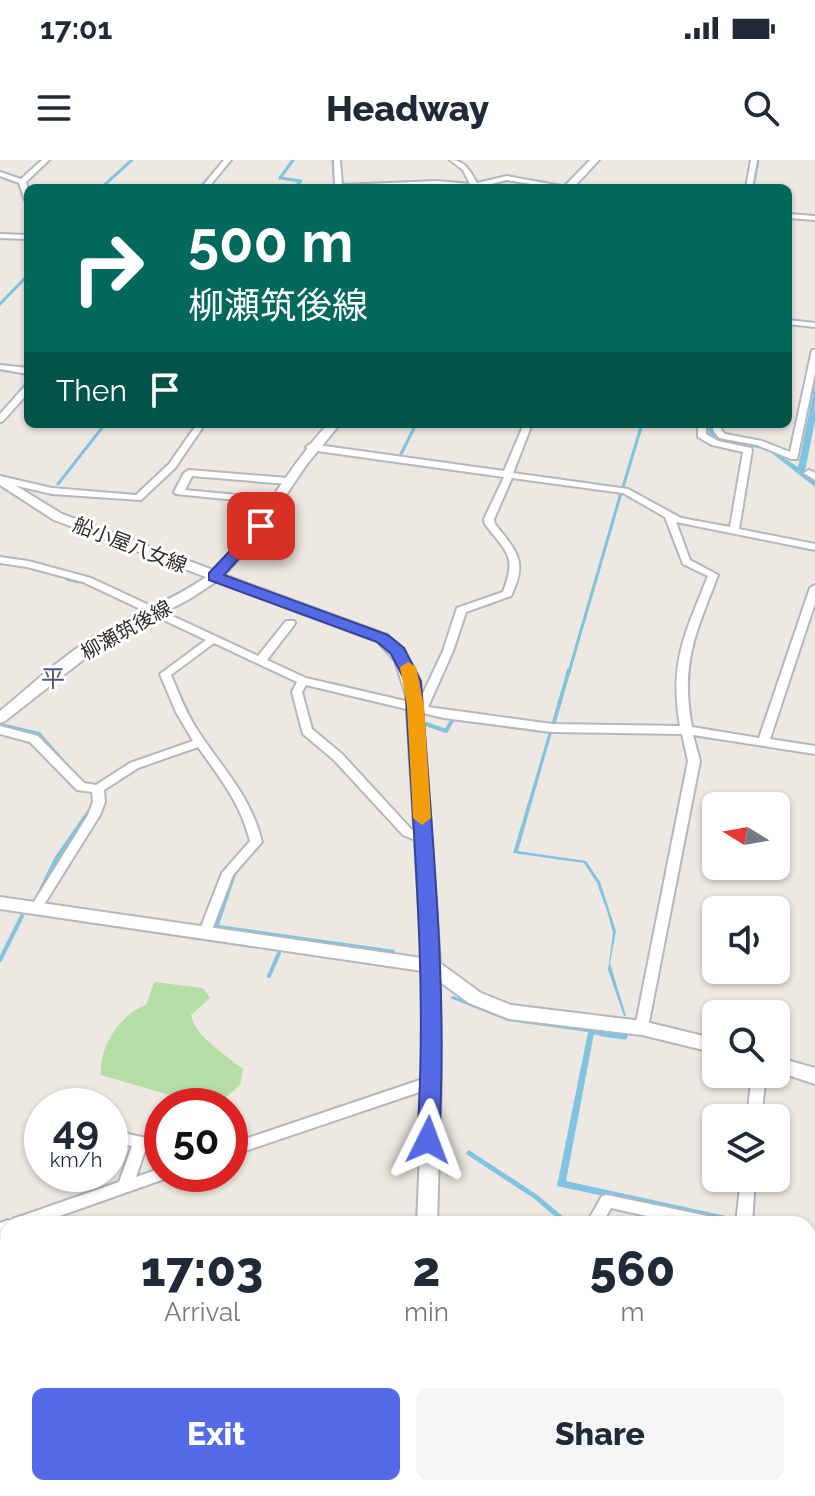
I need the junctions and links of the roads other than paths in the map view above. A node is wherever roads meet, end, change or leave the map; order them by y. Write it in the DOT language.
graph roads {
  1 [pos="46,160"];
  2 [pos="228,160"];
  3 [pos="337,160"];
  4 [pos="453,160"];
  5 [pos="595,160"];
  6 [pos="754,160"];
  7 [pos="0,174"];
  8 [pos="22,182"];
  9 [pos="207,184"];
  10 [pos="338,184"];
  11 [pos="412,184"];
  12 [pos="445,184"];
  13 [pos="469,184"];
  14 [pos="482,184"];
  15 [pos="539,184"];
  16 [pos="572,184"];
  17 [pos="750,184"];
  18 [pos="24,188"];
  19 [pos="792,216"];
  20 [pos="815,218"];
  21 [pos="0,236"];
  22 [pos="24,237"];
  23 [pos="792,322"];
  24 [pos="815,325"];
  25 [pos="815,352"];
  26 [pos="0,367"];
  27 [pos="24,370"];
  28 [pos="24,392"];
  29 [pos="0,419"];
  30 [pos="198,428"];
  31 [pos="330,428"];
  32 [pos="526,428"];
  33 [pos="702,428"];
  34 [pos="717,428"];
  35 [pos="310,447"];
  36 [pos="508,475"];
  37 [pos="0,480"];
  38 [pos="288,481"];
  39 [pos="275,501"];
  40 [pos="669,517"];
  41 [pos="734,531"];
  42 [pos="815,547"];
  43 [pos="0,560"];
  44 [pos="214,576"];
  45 [pos="815,588"];
  46 [pos="153,613"];
  47 [pos="290,623"];
  48 [pos="212,640"];
  49 [pos="260,661"];
  50 [pos="303,681"];
  51 [pos="419,707"];
  52 [pos="0,718"];
  53 [pos="0,730"];
  54 [pos="685,730"];
  55 [pos="764,741"];
  56 [pos="201,742"];
  57 [pos="815,750"];
  58 [pos="98,789"];
  59 [pos="423,839"];
  60 [pos="0,903"];
  61 [pos="36,908"];
  62 [pos="205,932"];
  63 [pos="431,966"];
  64 [pos="642,1028"];
  65 [pos="702,1043"];
  66 [pos="790,1068"];
  67 [pos="815,1076"];
  68 [pos="432,1082"];
  69 [pos="128,1139"];
  70 [pos="248,1144"];
  71 [pos="128,1179"];
  72 [pos="111,1192"];
  73 [pos="747,1192"];
  74 [pos="41,1216"];
  75 [pos="427,1216"];
  76 [pos="599,1216"];
  77 [pos="675,1216"];
  78 [pos="745,1216"];
  1 -- 8 [label="street"];
  2 -- 9 [label="street"];
  3 -- 10 [label="street"];
  4 -- 13 [label="street"];
  5 -- 16 [label="main road"];
  6 -- 17 [label="street"];
  7 -- 8 [label="street"];
  8 -- 18 [label="street"];
  11 -- 12 [label="street"];
  14 -- 15 [label="street"];
  19 -- 20 [label="street"];
  21 -- 22 [label="street"];
  23 -- 24 [label="street"];
  25 -- 34 [label="street"];
  26 -- 27 [label="street"];
  28 -- 29 [label="street"];
  30 -- 37 [label="street"];
  31 -- 35 [label="main road, 柳瀬筑後線"];
  32 -- 36 [label="street"];
  33 -- 41 [label="street"];
  35 -- 36 [label="street"];
  35 -- 38 [label="main road, 柳瀬筑後線"];
  36 -- 40 [label="street"];
  36 -- 51 [label="street"];
  37 -- 44 [label="main road, 船小屋八女線"];
  38 -- 39 [label="main road, 柳瀬筑後線"];
  38 -- 39 [label="street"];
  39 -- 44 [label="main road, 柳瀬筑後線"];
  40 -- 41 [label="street"];
  40 -- 54 [label="street"];
  41 -- 42 [label="street"];
  43 -- 46 [label="street"];
  44 -- 46 [label="main road, 柳瀬筑後線"];
  44 -- 51 [label="main road, 船小屋八女線"];
  45 -- 55 [label="street"];
  46 -- 48 [label="street"];
  46 -- 52 [label="main road, 柳瀬筑後線"];
  47 -- 49 [label="street"];
  48 -- 49 [label="street"];
  48 -- 56 [label="street"];
  49 -- 50 [label="street"];
  50 -- 51 [label="street"];
  50 -- 59 [label="street"];
  51 -- 54 [label="street"];
  51 -- 59 [label="main road, 船小屋八女線"];
  53 -- 58 [label="street"];
  54 -- 55 [label="street"];
  54 -- 64 [label="street"];
  55 -- 57 [label="street"];
  56 -- 58 [label="street"];
  56 -- 62 [label="street"];
  58 -- 61 [label="street"];
  59 -- 63 [label="main road, 船小屋八女線"];
  60 -- 61 [label="main road"];
  61 -- 62 [label="main road"];
  62 -- 63 [label="main road"];
  63 -- 64 [label="main road"];
  63 -- 68 [label="main road, 船小屋八女線"];
  64 -- 65 [label="main road"];
  66 -- 67 [label="main road"];
  68 -- 70 [label="street"];
  68 -- 75 [label="main road, 船小屋八女線"];
  69 -- 71 [label="street"];
  72 -- 74 [label="street"];
  73 -- 78 [label="street"];
  76 -- 77 [label="street"];
}
